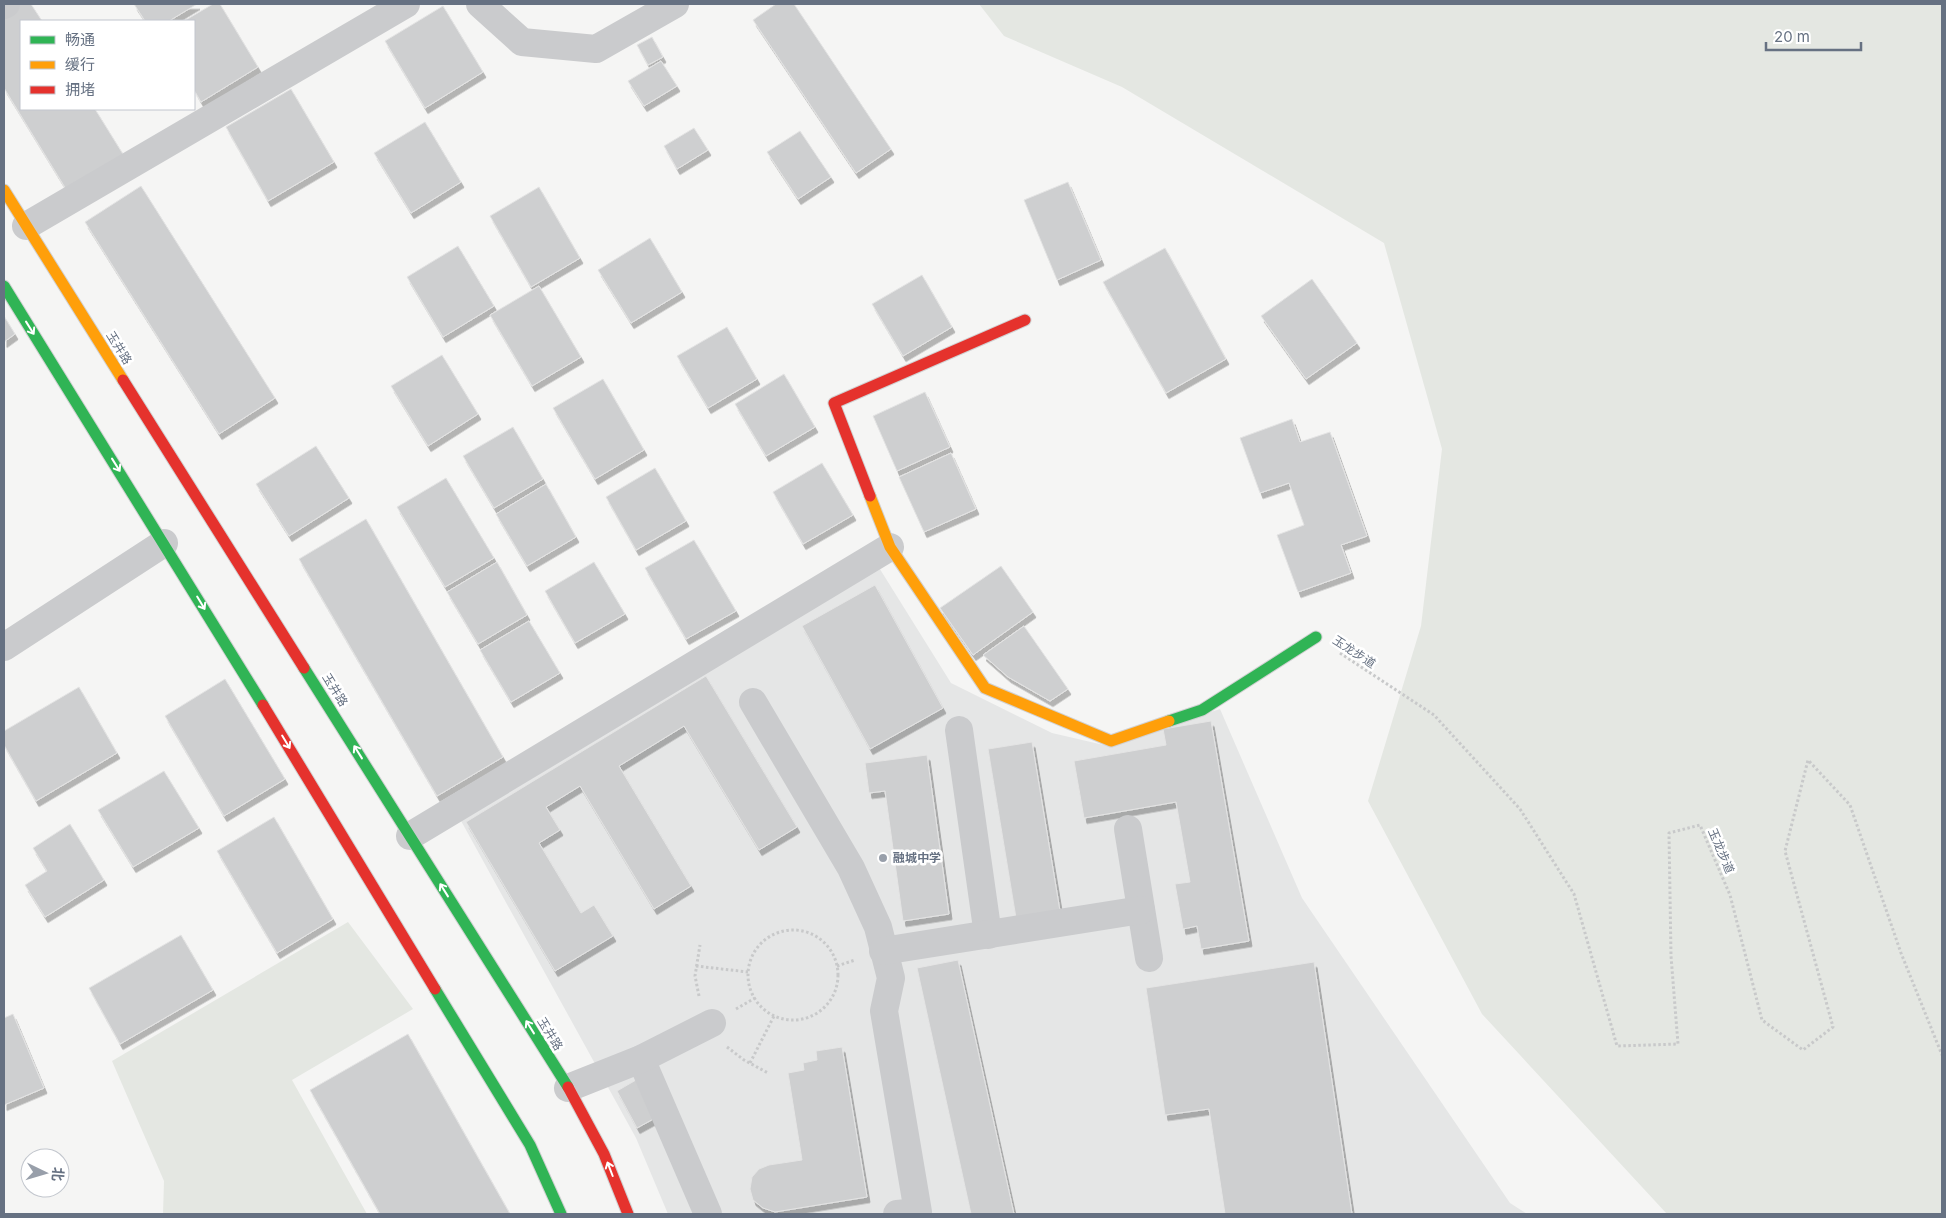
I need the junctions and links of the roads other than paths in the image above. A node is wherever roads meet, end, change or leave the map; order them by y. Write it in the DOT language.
graph roads {
  1 [pos="406,4"];
  2 [pos="480,4"];
  3 [pos="675,4"];
  4 [pos="4,190"];
  5 [pos="26,226"];
  6 [pos="4,286"];
  7 [pos="1025,320"];
  8 [pos="164,543"];
  9 [pos="890,547"];
  10 [pos="1316,638"];
  11 [pos="4,647"];
  12 [pos="753,702"];
  13 [pos="959,730"];
  14 [pos="1128,829"];
  15 [pos="410,836"];
  16 [pos="1141,910"];
  17 [pos="988,934"];
  18 [pos="883,951"];
  19 [pos="1149,958"];
  20 [pos="712,1023"];
  21 [pos="641,1059"];
  22 [pos="568,1088"];
  23 [pos="561,1214"];
  24 [pos="628,1214"];
  25 [pos="708,1214"];
  26 [pos="897,1214"];
  1 -- 5 [label="street"];
  2 -- 3 [label="street"];
  4 -- 5 [label="street, 玉井路"];
  15 -- 5 [label="street, 玉井路, one-way"];
  6 -- 8 [label="street, one-way"];
  7 -- 9 [label="street"];
  8 -- 11 [label="street"];
  8 -- 23 [label="street, one-way"];
  9 -- 10 [label="street"];
  9 -- 15 [label="street"];
  12 -- 18 [label="street"];
  13 -- 17 [label="street"];
  14 -- 16 [label="street"];
  22 -- 15 [label="street, 玉井路, one-way"];
  16 -- 17 [label="street"];
  16 -- 19 [label="street"];
  17 -- 18 [label="street"];
  18 -- 26 [label="street"];
  20 -- 21 [label="street"];
  21 -- 22 [label="street"];
  21 -- 25 [label="street"];
  24 -- 22 [label="street, 玉井路, one-way"];
}
